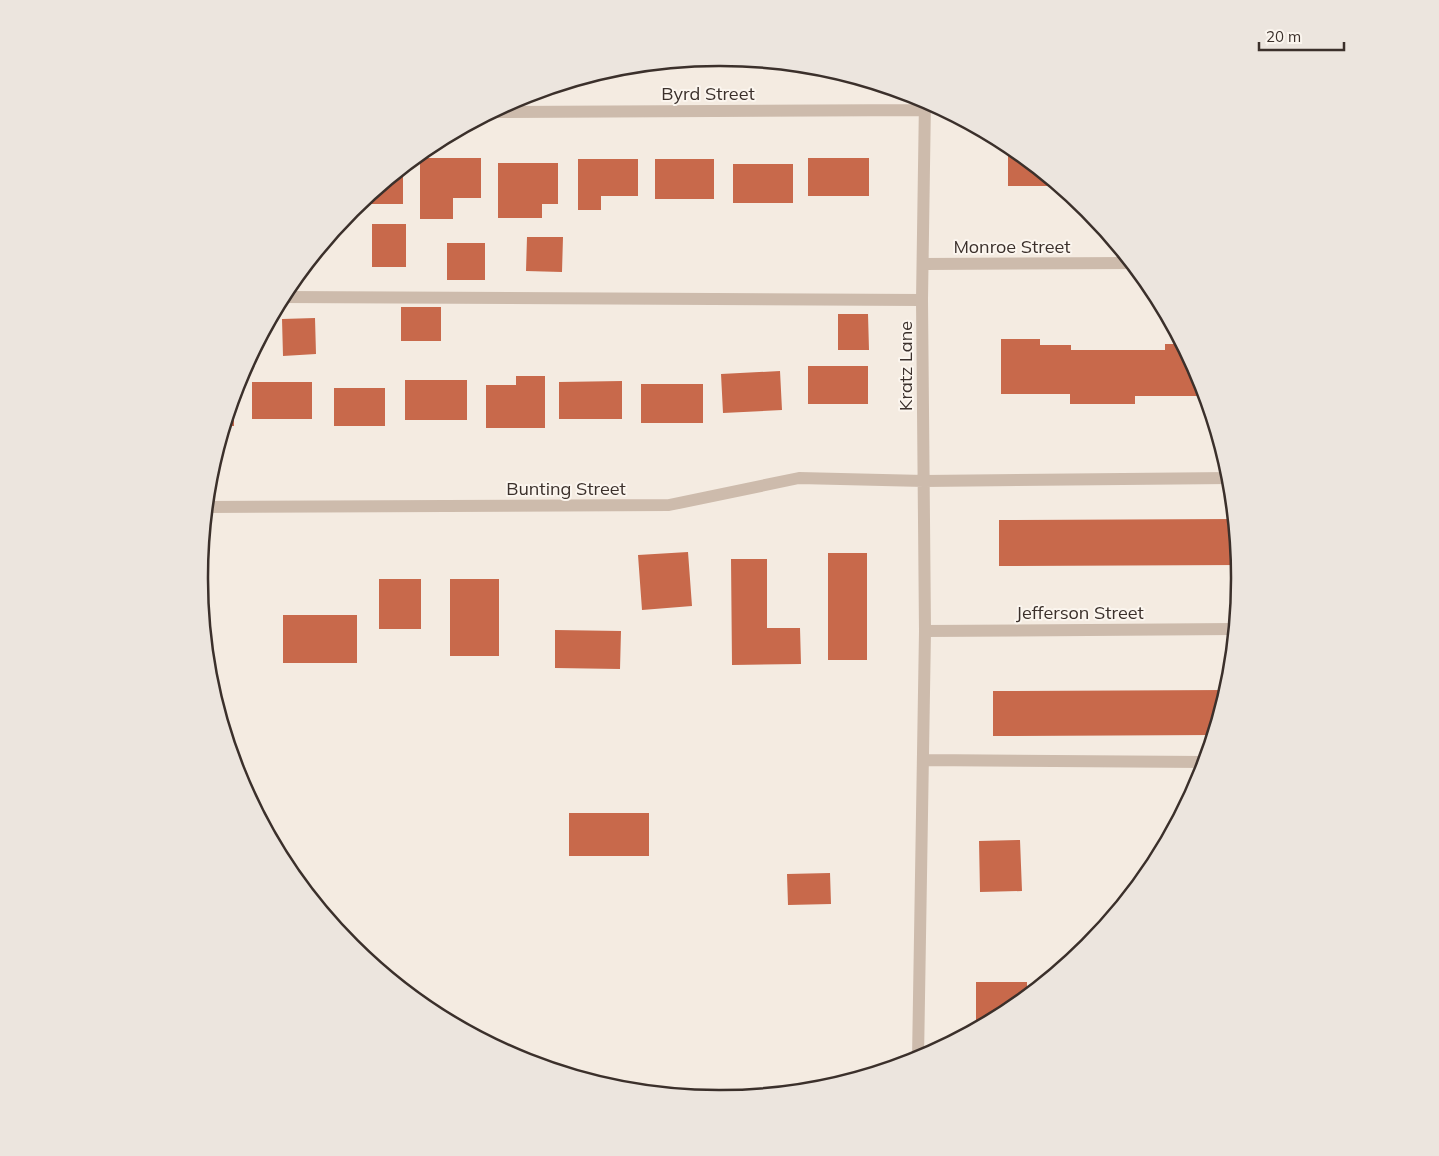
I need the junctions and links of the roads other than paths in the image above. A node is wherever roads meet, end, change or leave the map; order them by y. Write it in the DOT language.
graph roads {
  1 [pos="915,105"];
  2 [pos="925,110"];
  3 [pos="509,112"];
  4 [pos="1123,263"];
  5 [pos="924,264"];
  6 [pos="292,297"];
  7 [pos="922,300"];
  8 [pos="1221,478"];
  9 [pos="924,480"];
  10 [pos="213,507"];
  11 [pos="1228,629"];
  12 [pos="925,631"];
  13 [pos="923,760"];
  14 [pos="1197,762"];
  15 [pos="918,1050"];
  1 -- 3 [label="street, Byrd Street"];
  2 -- 5 [label="street, Kratz Lane"];
  4 -- 5 [label="street, Monroe Street"];
  5 -- 7 [label="street, Kratz Lane"];
  6 -- 7 [label="street"];
  7 -- 9 [label="street, Kratz Lane"];
  8 -- 9 [label="street, Bunting Street"];
  9 -- 10 [label="street, Bunting Street"];
  9 -- 12 [label="street, Kratz Lane"];
  11 -- 12 [label="street, Jefferson Street"];
  12 -- 13 [label="street, Kratz Lane"];
  13 -- 14 [label="street"];
  13 -- 15 [label="street, Kratz Lane"];
}
